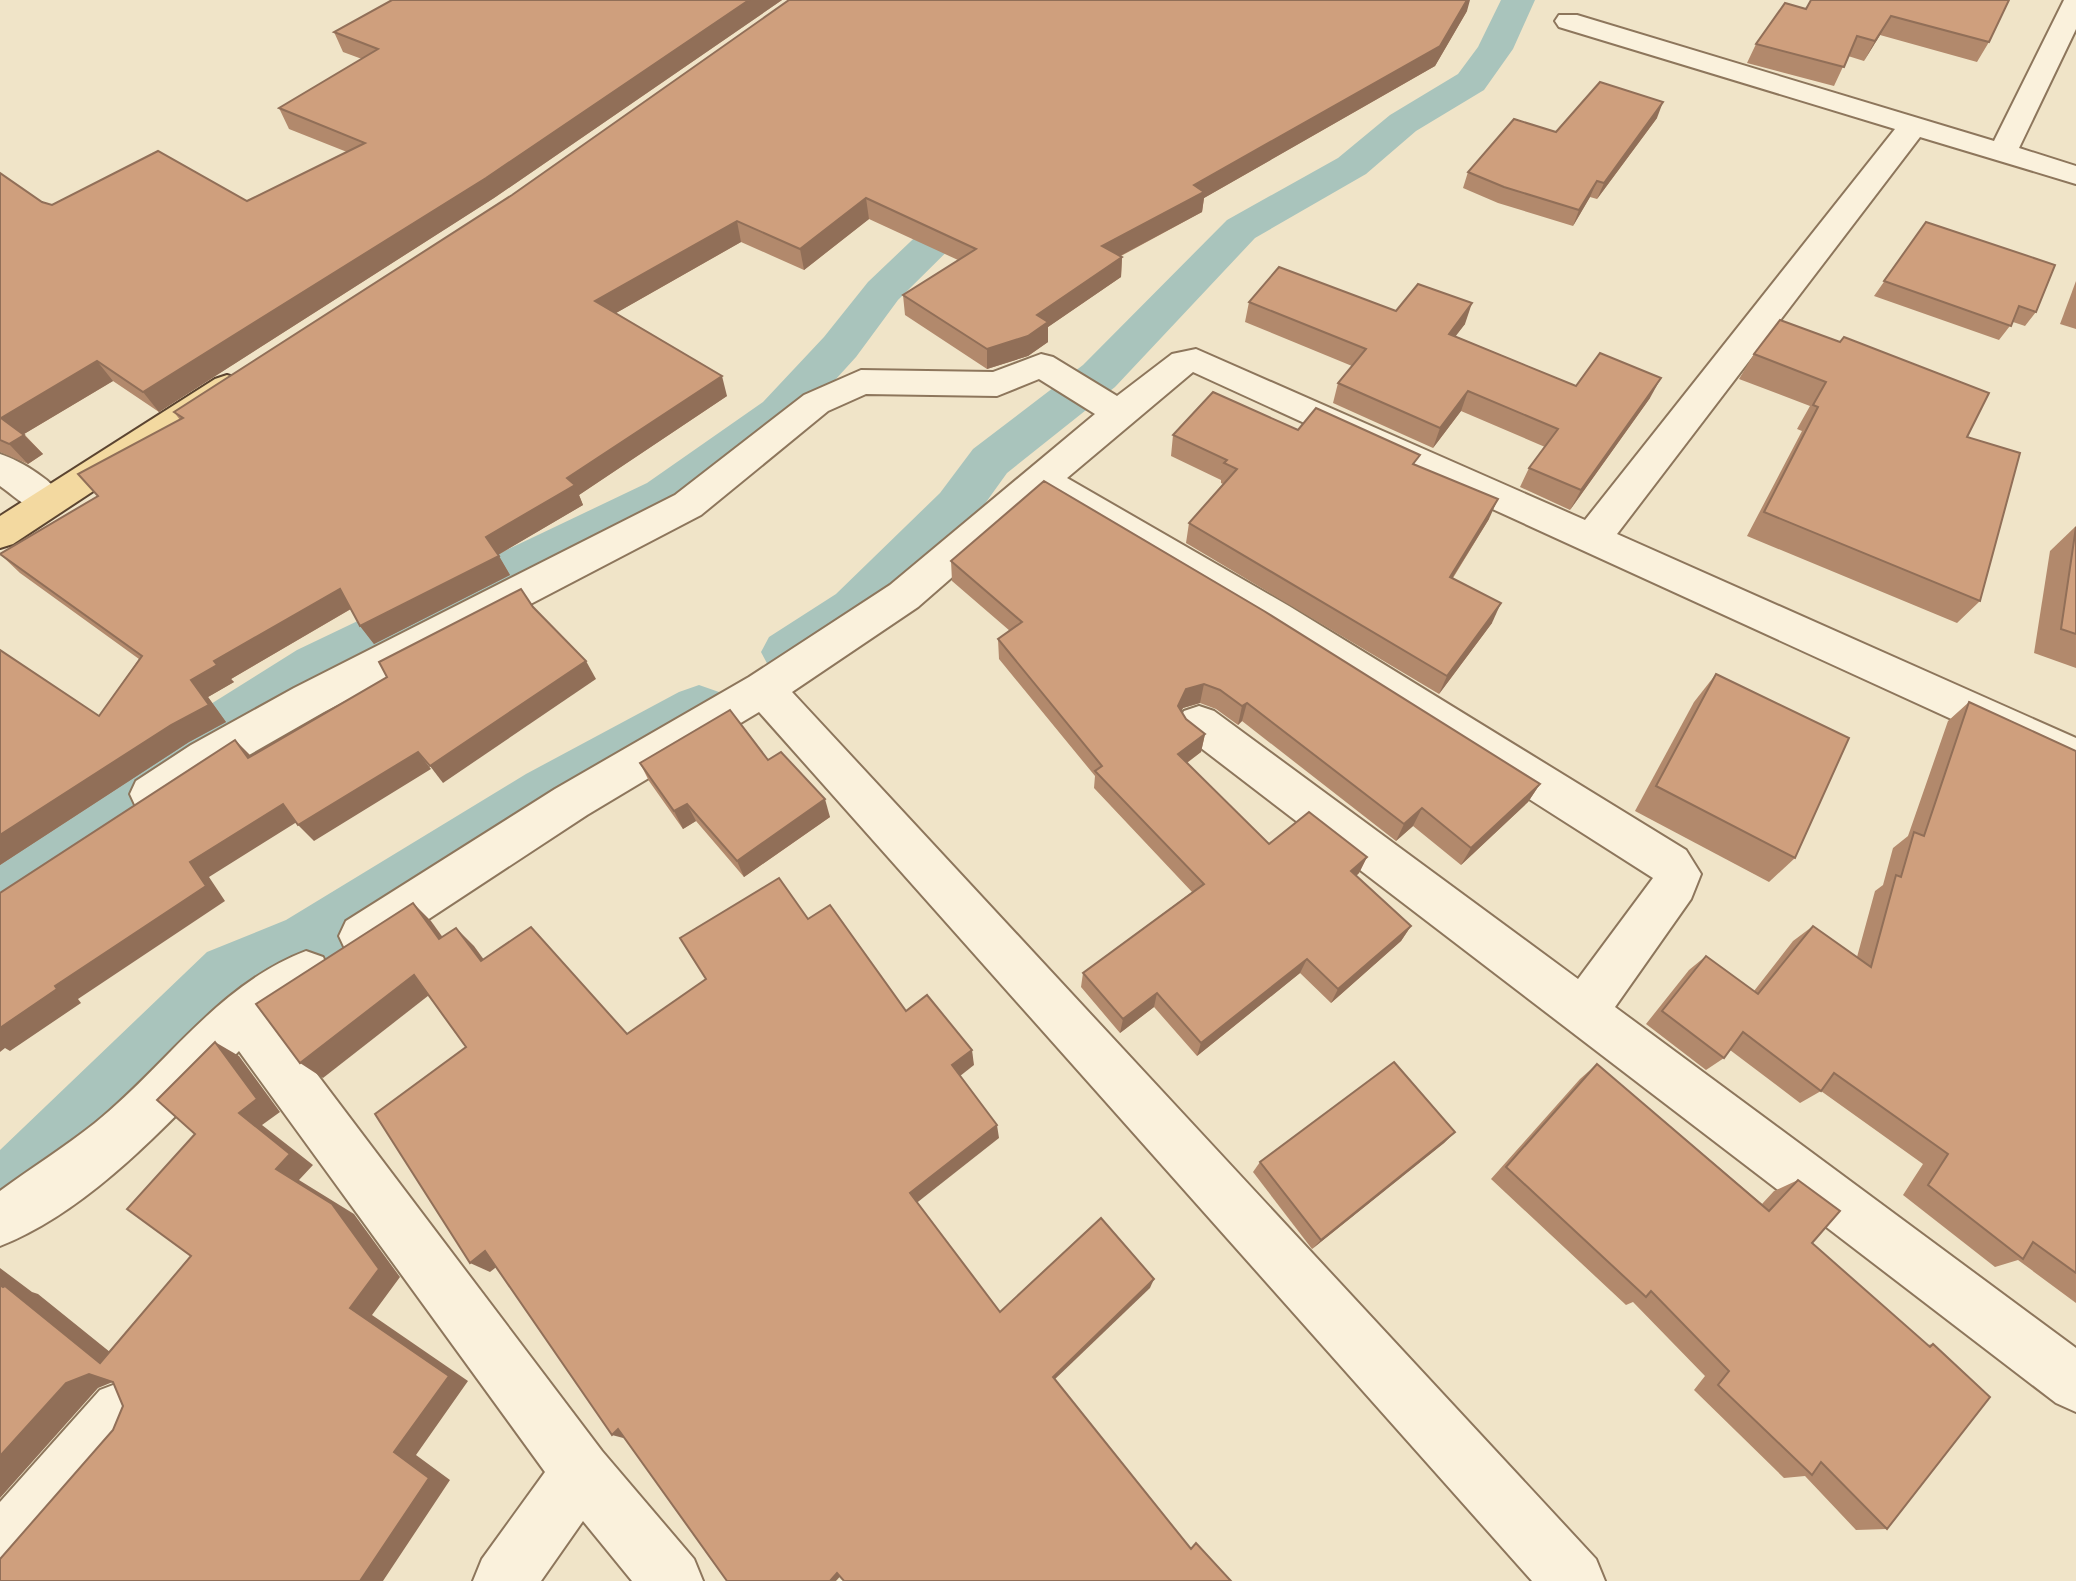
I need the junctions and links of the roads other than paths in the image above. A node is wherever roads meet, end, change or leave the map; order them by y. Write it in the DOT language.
graph roads {
  1 [pos="2076,2"];
  2 [pos="1568,21"];
  3 [pos="1913,126"];
  4 [pos="2002,153"];
  5 [pos="2076,175"];
  6 [pos="258,367"];
  7 [pos="1119,413"];
  8 [pos="0,467"];
  9 [pos="1042,480"];
  10 [pos="48,502"];
  11 [pos="0,534"];
  12 [pos="1591,540"];
  13 [pos="764,689"];
  14 [pos="1199,723"];
  15 [pos="2076,758"];
  16 [pos="116,818"];
  17 [pos="1583,1012"];
  18 [pos="242,1014"];
  19 [pos="0,1219"];
  20 [pos="2076,1383"];
  21 [pos="121,1411"];
  22 [pos="581,1472"];
  23 [pos="0,1548"];
  24 [pos="504,1581"];
  25 [pos="672,1581"];
  26 [pos="1574,1581"];
  1 -- 4 [label="street"];
  2 -- 3 [label="street"];
  3 -- 4 [label="street"];
  3 -- 12 [label="street"];
  4 -- 5 [label="street"];
  6 -- 10 [label="main road"];
  7 -- 9 [label="street"];
  7 -- 12 [label="street"];
  7 -- 16 [label="street"];
  8 -- 10 [label="street"];
  9 -- 13 [label="street"];
  9 -- 17 [label="street"];
  10 -- 11 [label="main road"];
  12 -- 15 [label="street"];
  13 -- 18 [label="street"];
  13 -- 26 [label="street"];
  14 -- 17 [label="street"];
  17 -- 20 [label="street"];
  18 -- 19 [label="street"];
  18 -- 22 [label="street"];
  21 -- 23 [label="street"];
  22 -- 24 [label="street"];
  22 -- 25 [label="street"];
}
